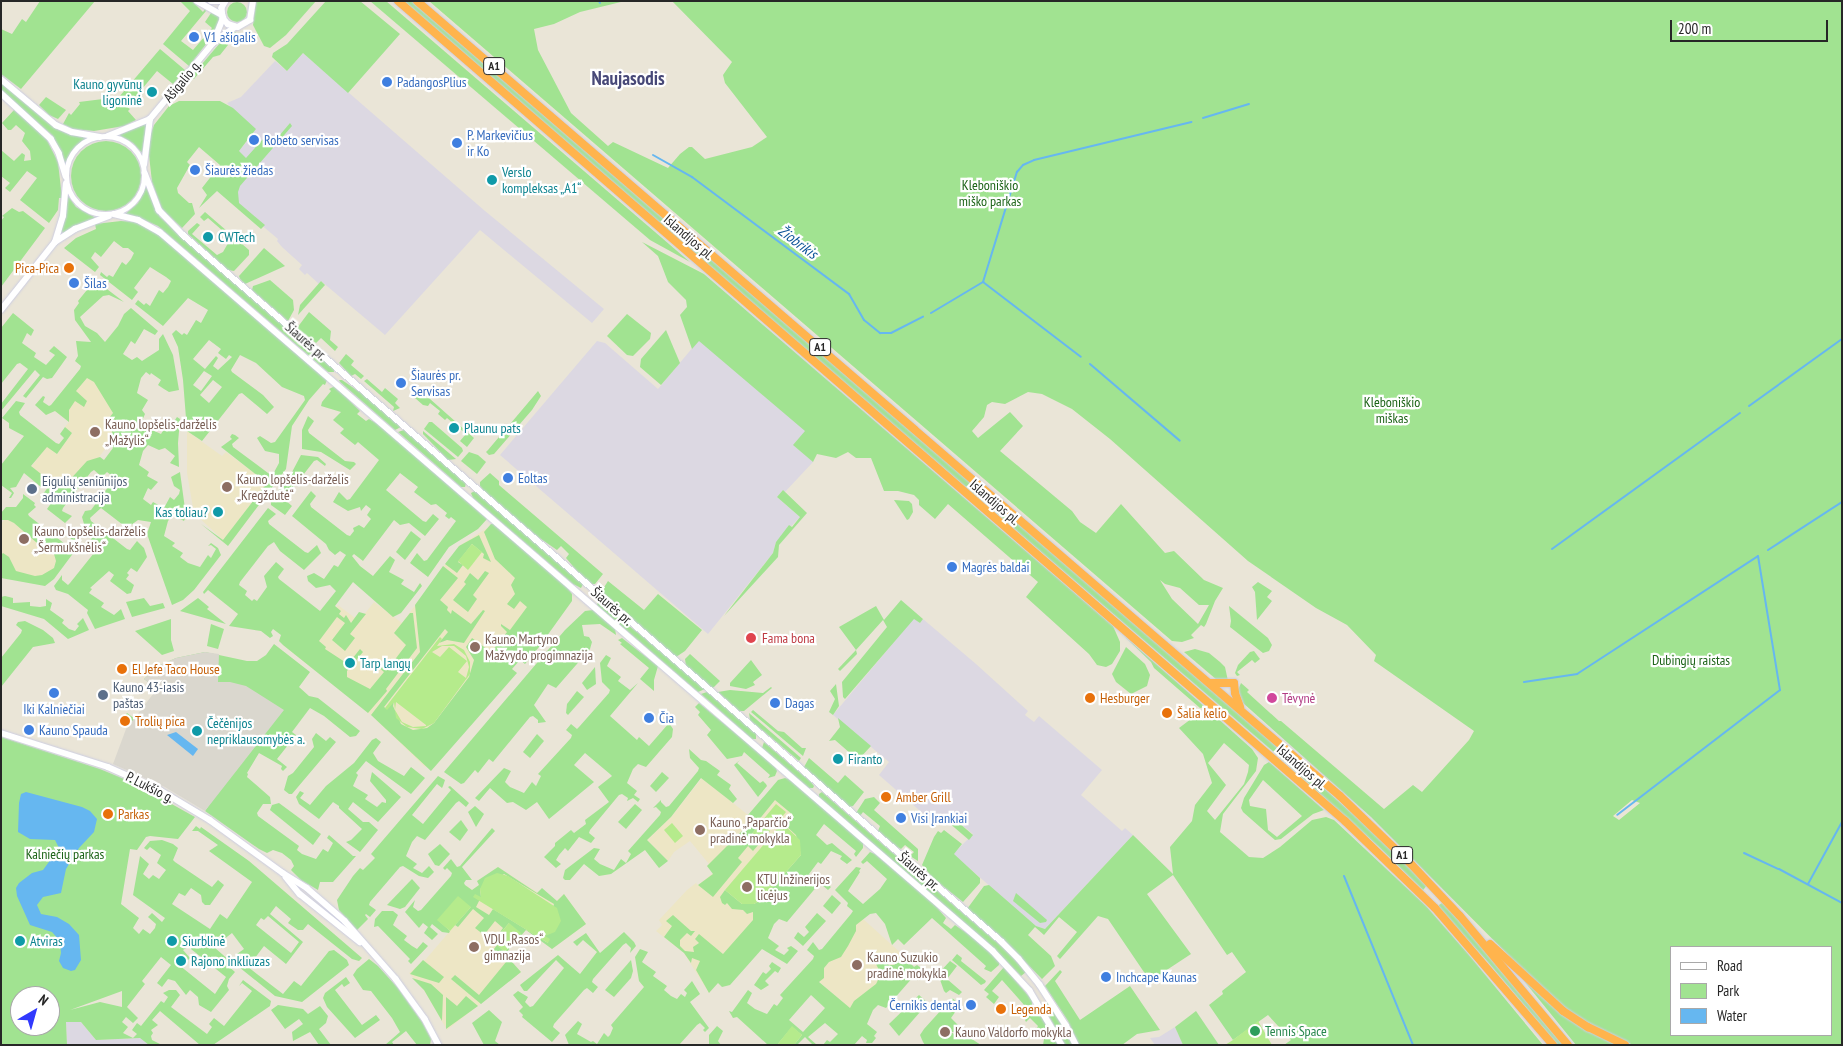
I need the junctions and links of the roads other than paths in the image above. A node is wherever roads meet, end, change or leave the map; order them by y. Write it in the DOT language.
graph roads {
  1 [pos="197,1"];
  2 [pos="211,1"];
  3 [pos="225,1"];
  4 [pos="248,1"];
  5 [pos="398,1"];
  6 [pos="417,1"];
  7 [pos="427,1"];
  8 [pos="253,4"];
  9 [pos="223,17"];
  10 [pos="440,20"];
  11 [pos="235,27"];
  12 [pos="214,43"];
  13 [pos="1,78"];
  14 [pos="1,93"];
  15 [pos="150,119"];
  16 [pos="104,137"];
  17 [pos="144,170"];
  18 [pos="67,179"];
  19 [pos="112,215"];
  20 [pos="55,242"];
  21 [pos="1,310"];
  22 [pos="472,485"];
  23 [pos="464,494"];
  24 [pos="1209,682"];
  25 [pos="1243,711"];
  26 [pos="1,732"];
  27 [pos="763,736"];
  28 [pos="755,745"];
  29 [pos="821,786"];
  30 [pos="813,795"];
  31 [pos="283,873"];
  32 [pos="1460,916"];
  33 [pos="367,948"];
  34 [pos="1032,973"];
  35 [pos="1022,981"];
  36 [pos="1048,996"];
  37 [pos="1038,1003"];
  38 [pos="1531,1018"];
  39 [pos="439,1045"];
  40 [pos="1062,1045"];
  41 [pos="1076,1045"];
  42 [pos="1548,1045"];
  43 [pos="1553,1045"];
  44 [pos="1568,1045"];
  45 [pos="1626,1045"];
  1 -- 9 [label="main road"];
  2 -- 3 [label="main road"];
  3 -- 9 [label="main road, Ašigalio g."];
  4 -- 8 [label="main road"];
  5 -- 38 [label="highway, Islandijos pl. / A1"];
  6 -- 10 [label="highway, Islandijos pl. / A1"];
  7 -- 10 [label="highway"];
  8 -- 11 [label="main road, Ašigalio g."];
  9 -- 11 [label="main road"];
  9 -- 12 [label="main road, Ašigalio g."];
  10 -- 24 [label="highway, Islandijos pl. / A1"];
  11 -- 12 [label="main road, Ašigalio g."];
  12 -- 15 [label="main road, Ašigalio g."];
  13 -- 16 [label="main road"];
  14 -- 18 [label="main road"];
  15 -- 16 [label="main road, Ašigalio g."];
  15 -- 17 [label="main road"];
  16 -- 17 [label="main road"];
  16 -- 18 [label="main road"];
  17 -- 19 [label="main road"];
  17 -- 22 [label="main road, Šiaurės pr."];
  18 -- 19 [label="main road"];
  18 -- 20 [label="main road"];
  19 -- 20 [label="main road"];
  19 -- 23 [label="main road, Šiaurės pr."];
  20 -- 21 [label="main road"];
  22 -- 23 [label="main road"];
  22 -- 27 [label="main road, Šiaurės pr."];
  23 -- 28 [label="main road, Šiaurės pr."];
  24 -- 25 [label="highway, Islandijos pl. / A1"];
  24 -- 25 [label="highway"];
  25 -- 32 [label="highway, Islandijos pl. / A1"];
  26 -- 31 [label="main road, P. Lukšio g."];
  27 -- 28 [label="main road"];
  27 -- 29 [label="main road, Šiaurės pr."];
  28 -- 30 [label="main road, Šiaurės pr."];
  29 -- 30 [label="main road"];
  29 -- 34 [label="main road, Šiaurės pr."];
  30 -- 35 [label="main road, Šiaurės pr."];
  31 -- 33 [label="main road, P. Lukšio g."];
  31 -- 33 [label="main road, P. Lukšio g."];
  32 -- 44 [label="highway, Islandijos pl. / A1"];
  32 -- 45 [label="highway"];
  33 -- 39 [label="main road, P. Lukšio g."];
  34 -- 35 [label="main road"];
  34 -- 36 [label="main road, Šiaurės pr."];
  35 -- 37 [label="main road, Šiaurės pr."];
  36 -- 37 [label="main road"];
  36 -- 41 [label="main road, Šiaurės pr."];
  37 -- 40 [label="main road, Šiaurės pr."];
  38 -- 42 [label="highway"];
  38 -- 43 [label="highway, Islandijos pl. / A1"];
}
